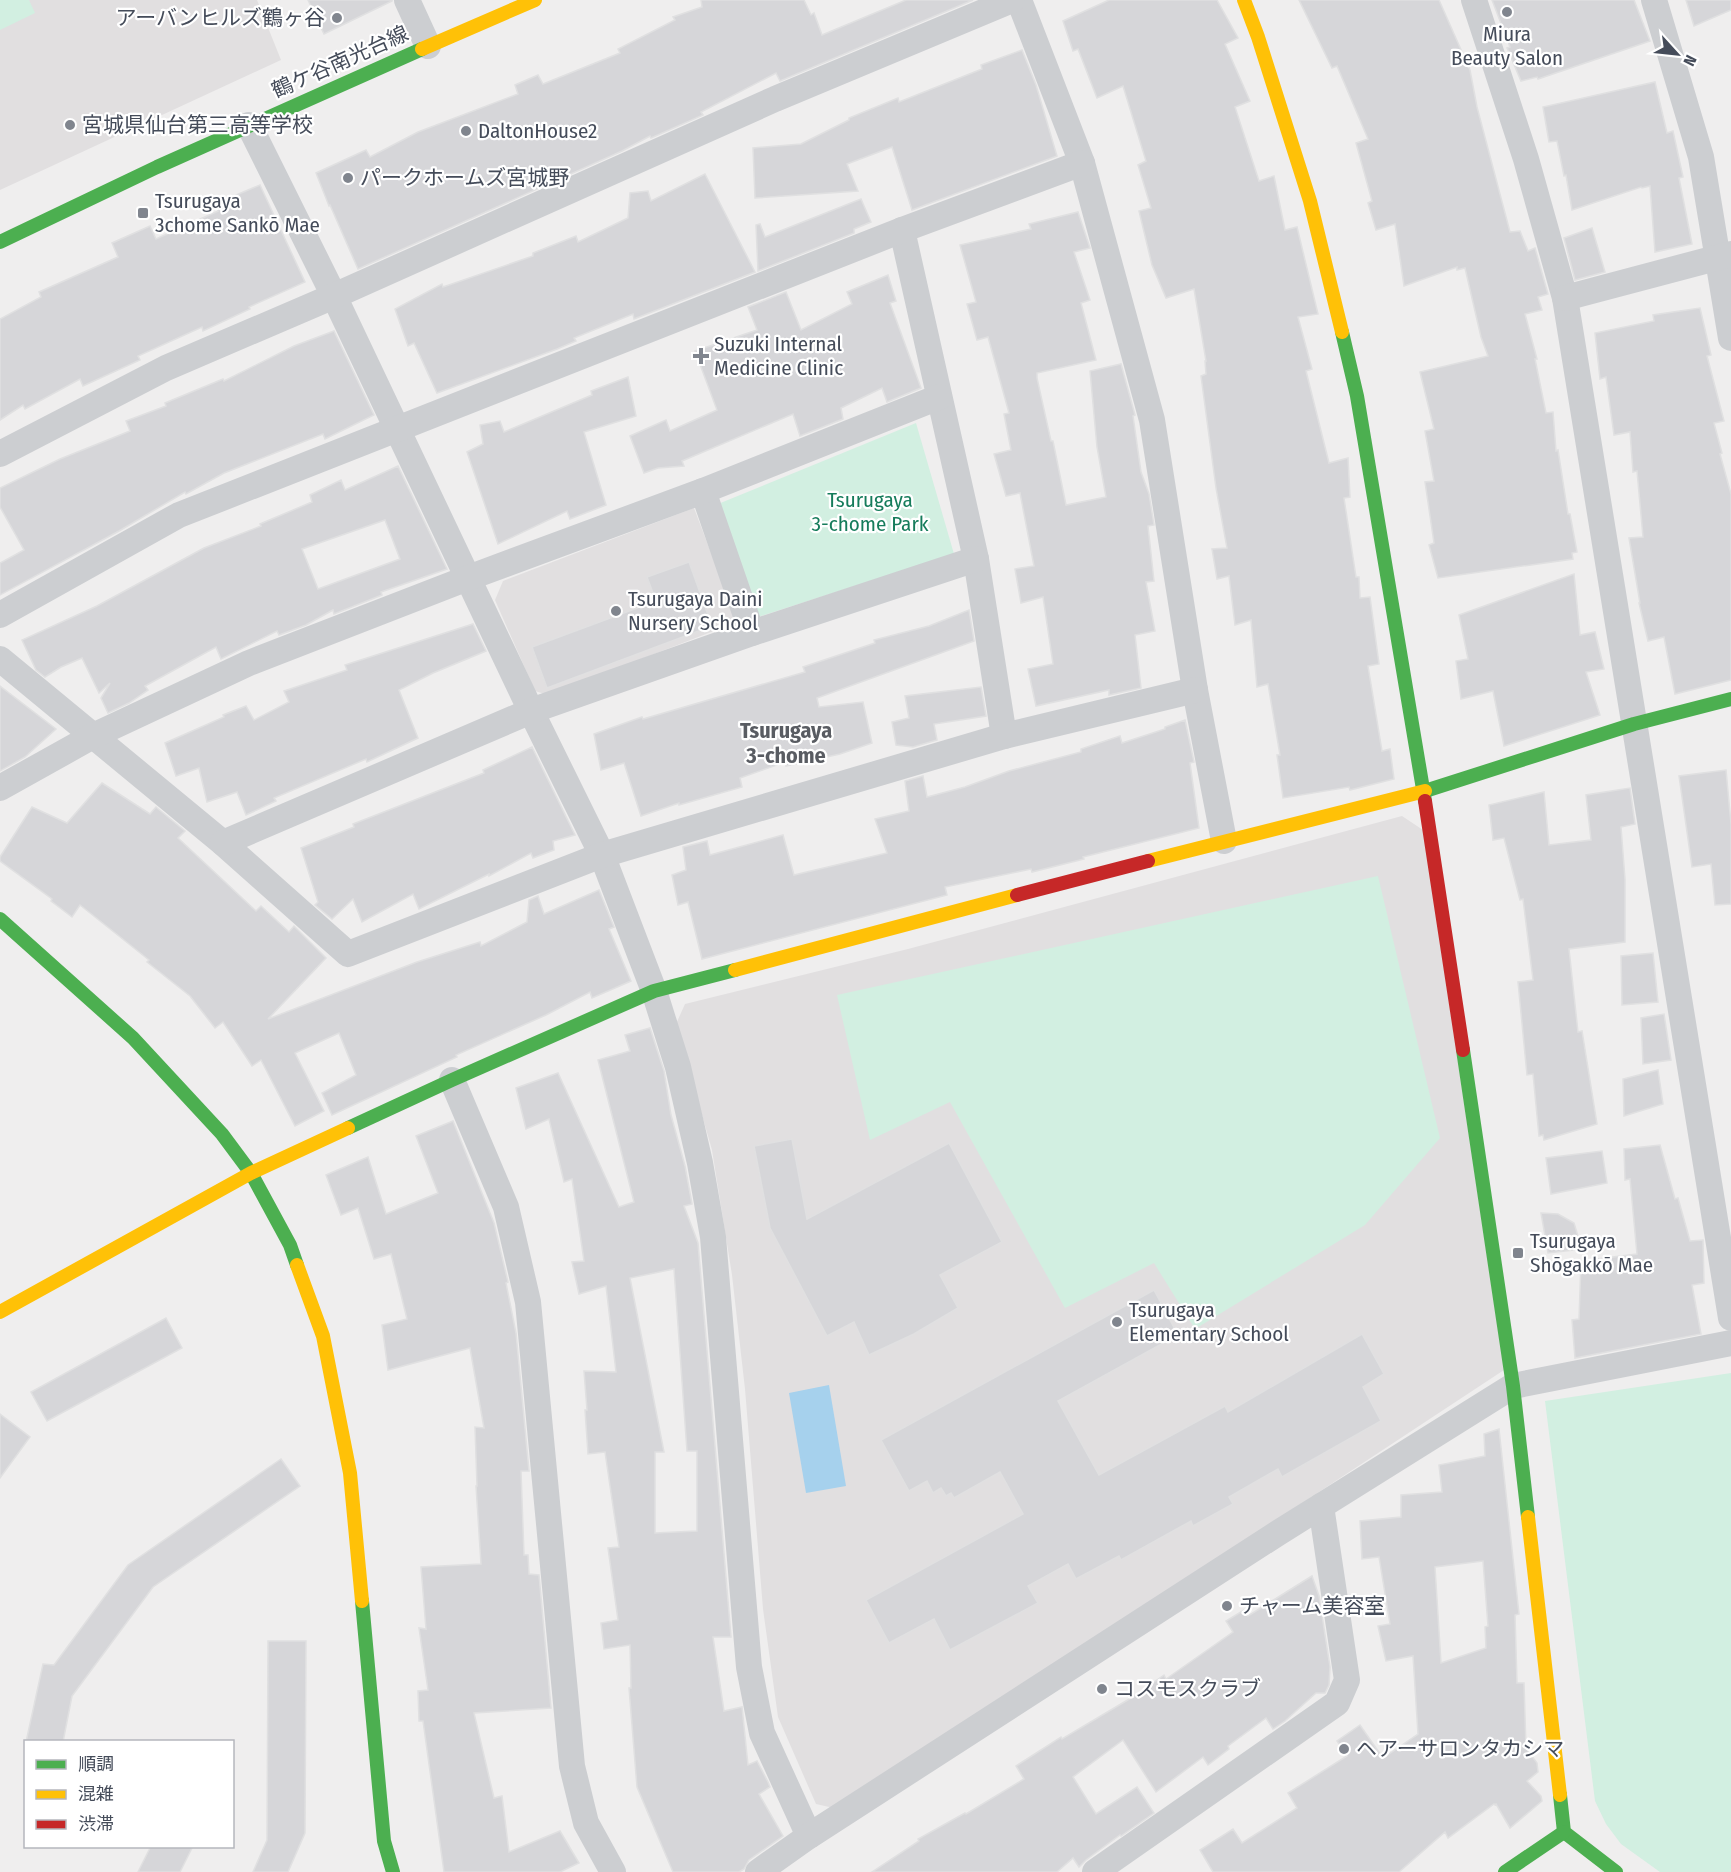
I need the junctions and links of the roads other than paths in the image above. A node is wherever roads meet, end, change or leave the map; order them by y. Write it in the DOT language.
graph roads {
  1 [pos="407,0"];
  2 [pos="535,0"];
  3 [pos="1012,0"];
  4 [pos="1019,0"];
  5 [pos="1244,0"];
  6 [pos="1474,0"];
  7 [pos="1654,0"];
  8 [pos="428,46"];
  9 [pos="249,125"];
  10 [pos="1082,164"];
  11 [pos="902,230"];
  12 [pos="0,242"];
  13 [pos="1724,256"];
  14 [pos="334,296"];
  15 [pos="1565,298"];
  16 [pos="1731,338"];
  17 [pos="939,397"];
  18 [pos="397,429"];
  19 [pos="0,454"];
  20 [pos="703,491"];
  21 [pos="975,559"];
  22 [pos="468,578"];
  23 [pos="0,615"];
  24 [pos="752,633"];
  25 [pos="0,659"];
  26 [pos="1195,690"];
  27 [pos="1731,699"];
  28 [pos="531,711"];
  29 [pos="1634,724"];
  30 [pos="93,736"];
  31 [pos="1004,736"];
  32 [pos="0,788"];
  33 [pos="1424,791"];
  34 [pos="1224,841"];
  35 [pos="223,843"];
  36 [pos="602,855"];
  37 [pos="0,919"];
  38 [pos="654,991"];
  39 [pos="452,1080"];
  40 [pos="251,1173"];
  41 [pos="0,1312"];
  42 [pos="1731,1318"];
  43 [pos="1731,1343"];
  44 [pos="1513,1386"];
  45 [pos="1321,1506"];
  46 [pos="1564,1832"];
  47 [pos="809,1836"];
  48 [pos="393,1872"];
  49 [pos="613,1872"];
  50 [pos="758,1872"];
  51 [pos="1095,1872"];
  52 [pos="1505,1872"];
  53 [pos="1616,1872"];
  1 -- 8 [label="street"];
  2 -- 8 [label="street, 鶴ケ谷南光台線"];
  3 -- 14 [label="street"];
  4 -- 10 [label="street"];
  5 -- 33 [label="street"];
  6 -- 15 [label="street"];
  7 -- 13 [label="street"];
  8 -- 9 [label="street, 鶴ケ谷南光台線"];
  9 -- 12 [label="street, 鶴ケ谷南光台線"];
  9 -- 14 [label="street"];
  10 -- 11 [label="street"];
  10 -- 26 [label="street"];
  11 -- 17 [label="street"];
  11 -- 18 [label="street"];
  13 -- 15 [label="street"];
  13 -- 16 [label="street"];
  14 -- 18 [label="street"];
  14 -- 19 [label="street"];
  15 -- 29 [label="street"];
  17 -- 20 [label="street"];
  17 -- 21 [label="street"];
  18 -- 22 [label="street"];
  18 -- 23 [label="street"];
  20 -- 22 [label="street"];
  20 -- 24 [label="street"];
  21 -- 24 [label="street"];
  21 -- 31 [label="street"];
  22 -- 28 [label="street"];
  22 -- 30 [label="street"];
  24 -- 28 [label="street"];
  25 -- 30 [label="street"];
  26 -- 31 [label="street"];
  26 -- 34 [label="street"];
  27 -- 29 [label="street"];
  28 -- 35 [label="street"];
  28 -- 36 [label="street"];
  29 -- 33 [label="street"];
  29 -- 42 [label="street"];
  30 -- 32 [label="street"];
  30 -- 35 [label="street"];
  31 -- 36 [label="street"];
  33 -- 34 [label="street"];
  33 -- 44 [label="street"];
  34 -- 38 [label="street"];
  35 -- 36 [label="street"];
  36 -- 38 [label="street"];
  37 -- 40 [label="street"];
  38 -- 39 [label="street"];
  38 -- 47 [label="street"];
  39 -- 40 [label="street"];
  39 -- 49 [label="street"];
  40 -- 41 [label="street"];
  40 -- 48 [label="street"];
  43 -- 44 [label="street"];
  44 -- 45 [label="street"];
  44 -- 46 [label="street"];
  45 -- 47 [label="street"];
  45 -- 51 [label="street"];
  46 -- 52 [label="street"];
  46 -- 53 [label="street"];
  47 -- 50 [label="street"];
}
